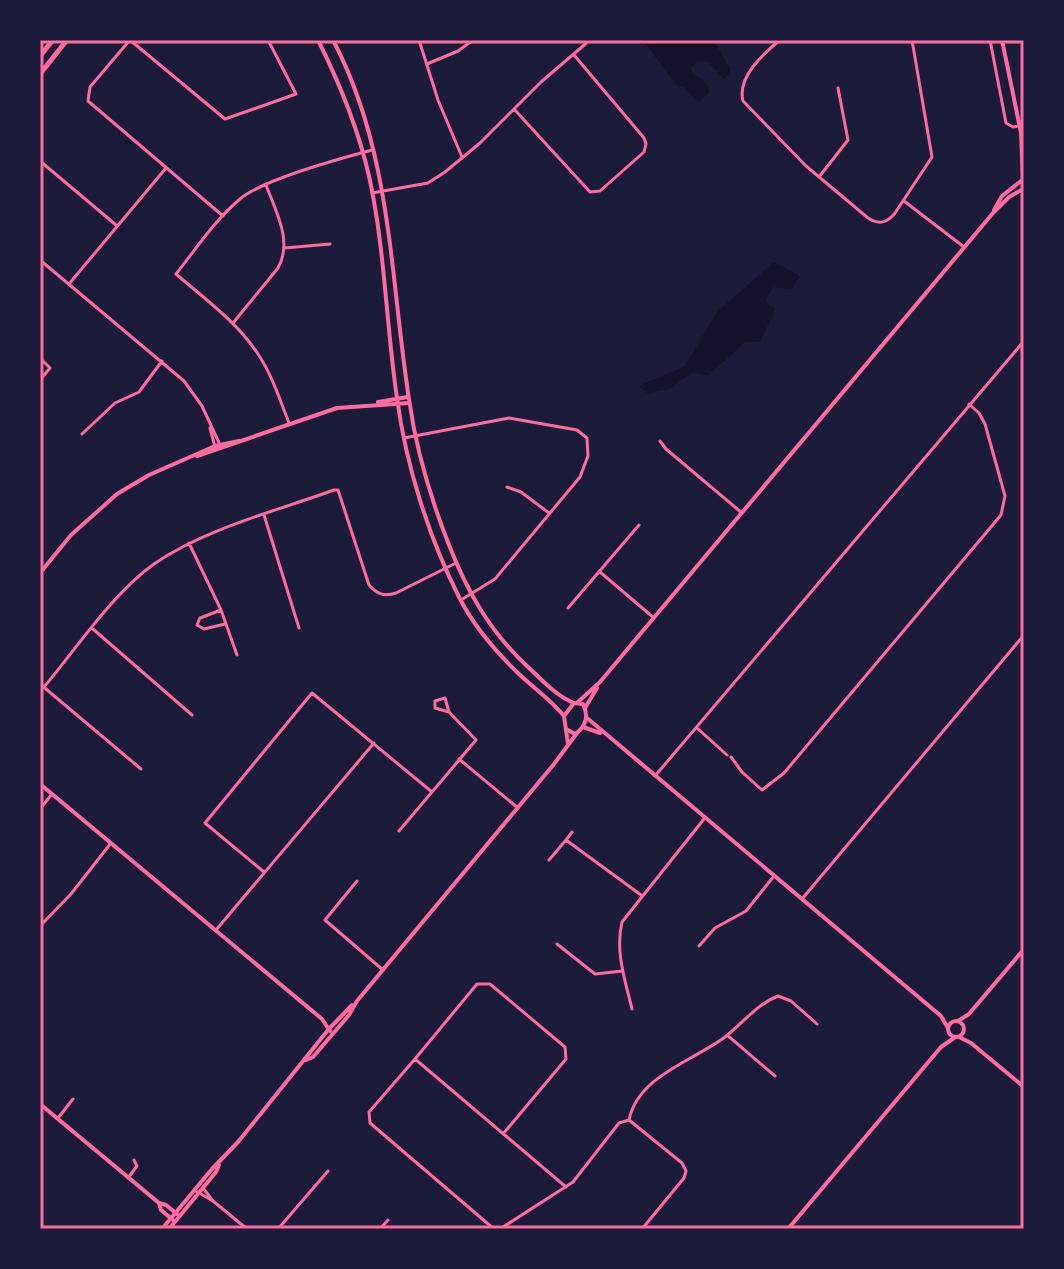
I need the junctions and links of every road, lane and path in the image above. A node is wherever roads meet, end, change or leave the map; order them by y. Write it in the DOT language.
graph roads {
  1 [pos="53,40"];
  2 [pos="67,40"];
  3 [pos="130,40"];
  4 [pos="268,40"];
  5 [pos="318,40"];
  6 [pos="333,40"];
  7 [pos="419,40"];
  8 [pos="473,40"];
  9 [pos="590,40"];
  10 [pos="912,40"];
  11 [pos="990,40"];
  12 [pos="1002,40"];
  13 [pos="778,41"];
  14 [pos="574,55"];
  15 [pos="40,56"];
  16 [pos="426,64"];
  17 [pos="40,74"];
  18 [pos="838,88"];
  19 [pos="514,109"];
  20 [pos="1019,126"];
  21 [pos="1021,133"];
  22 [pos="1024,139"];
  23 [pos="374,150"];
  24 [pos="363,153"];
  25 [pos="462,157"];
  26 [pos="40,161"];
  27 [pos="166,168"];
  28 [pos="819,177"];
  29 [pos="1023,179"];
  30 [pos="266,185"];
  31 [pos="383,190"];
  32 [pos="1024,190"];
  33 [pos="372,193"];
  34 [pos="904,201"];
  35 [pos="993,213"];
  36 [pos="223,216"];
  37 [pos="116,225"];
  38 [pos="330,244"];
  39 [pos="964,247"];
  40 [pos="285,248"];
  41 [pos="40,260"];
  42 [pos="69,284"];
  43 [pos="233,323"];
  44 [pos="1024,341"];
  45 [pos="40,358"];
  46 [pos="162,361"];
  47 [pos="40,380"];
  48 [pos="409,400"];
  49 [pos="397,401"];
  50 [pos="969,404"];
  51 [pos="289,423"];
  52 [pos="82,434"];
  53 [pos="415,436"];
  54 [pos="404,438"];
  55 [pos="660,441"];
  56 [pos="218,447"];
  57 [pos="507,487"];
  58 [pos="549,513"];
  59 [pos="742,513"];
  60 [pos="264,515"];
  61 [pos="639,525"];
  62 [pos="189,543"];
  63 [pos="456,563"];
  64 [pos="447,568"];
  65 [pos="41,570"];
  66 [pos="600,572"];
  67 [pos="470,594"];
  68 [pos="461,600"];
  69 [pos="568,608"];
  70 [pos="221,610"];
  71 [pos="654,618"];
  72 [pos="226,624"];
  73 [pos="299,628"];
  74 [pos="93,629"];
  75 [pos="1024,635"];
  76 [pos="237,655"];
  77 [pos="600,682"];
  78 [pos="42,685"];
  79 [pos="576,702"];
  80 [pos="585,708"];
  81 [pos="449,712"];
  82 [pos="192,715"];
  83 [pos="564,716"];
  84 [pos="587,718"];
  85 [pos="583,727"];
  86 [pos="697,728"];
  87 [pos="566,729"];
  88 [pos="577,733"];
  89 [pos="602,733"];
  90 [pos="374,743"];
  91 [pos="568,744"];
  92 [pos="459,759"];
  93 [pos="141,769"];
  94 [pos="655,776"];
  95 [pos="40,784"];
  96 [pos="432,792"];
  97 [pos="52,794"];
  98 [pos="518,808"];
  99 [pos="40,809"];
  100 [pos="704,819"];
  101 [pos="399,831"];
  102 [pos="572,832"];
  103 [pos="566,840"];
  104 [pos="111,843"];
  105 [pos="549,860"];
  106 [pos="264,872"];
  107 [pos="774,876"];
  108 [pos="357,881"];
  109 [pos="641,895"];
  110 [pos="802,899"];
  111 [pos="40,926"];
  112 [pos="216,931"];
  113 [pos="557,944"];
  114 [pos="699,946"];
  115 [pos="1024,949"];
  116 [pos="383,970"];
  117 [pos="622,971"];
  118 [pos="632,1009"];
  119 [pos="969,1014"];
  120 [pos="941,1016"];
  121 [pos="322,1019"];
  122 [pos="956,1021"];
  123 [pos="817,1024"];
  124 [pos="336,1026"];
  125 [pos="948,1029"];
  126 [pos="964,1030"];
  127 [pos="331,1032"];
  128 [pos="727,1035"];
  129 [pos="957,1037"];
  130 [pos="971,1043"];
  131 [pos="941,1047"];
  132 [pos="415,1059"];
  133 [pos="775,1076"];
  134 [pos="1024,1087"];
  135 [pos="73,1099"];
  136 [pos="40,1104"];
  137 [pos="58,1118"];
  138 [pos="629,1120"];
  139 [pos="503,1134"];
  140 [pos="134,1160"];
  141 [pos="328,1171"];
  142 [pos="128,1178"];
  143 [pos="200,1186"];
  144 [pos="566,1187"];
  145 [pos="196,1192"];
  146 [pos="213,1201"];
  147 [pos="159,1203"];
  148 [pos="178,1214"];
  149 [pos="172,1220"];
  150 [pos="388,1220"];
  151 [pos="162,1229"];
  152 [pos="169,1229"];
  153 [pos="247,1229"];
  154 [pos="278,1229"];
  155 [pos="380,1229"];
  156 [pos="494,1229"];
  157 [pos="500,1229"];
  158 [pos="642,1229"];
  159 [pos="788,1229"];
  1 -- 15 [label="main road"];
  2 -- 17 [label="main road"];
  3 -- 4 [label="street"];
  3 -- 27 [label="street"];
  5 -- 24 [label="main road"];
  6 -- 23 [label="main road"];
  7 -- 16 [label="street"];
  8 -- 16 [label="street"];
  9 -- 14 [label="street"];
  10 -- 34 [label="street"];
  11 -- 20 [label="street"];
  12 -- 20 [label="main road"];
  13 -- 28 [label="street"];
  14 -- 19 [label="street"];
  14 -- 19 [label="street"];
  16 -- 25 [label="street"];
  18 -- 28 [label="street"];
  19 -- 25 [label="street"];
  20 -- 21 [label="main road"];
  21 -- 22 [label="main road"];
  21 -- 29 [label="main road"];
  23 -- 24 [label="street"];
  23 -- 31 [label="main road"];
  24 -- 30 [label="street"];
  24 -- 33 [label="main road"];
  25 -- 31 [label="street"];
  26 -- 37 [label="street"];
  27 -- 36 [label="street"];
  27 -- 37 [label="street"];
  28 -- 34 [label="street"];
  29 -- 32 [label="main road"];
  29 -- 35 [label="main road"];
  30 -- 36 [label="street"];
  30 -- 40 [label="street"];
  31 -- 33 [label="street"];
  31 -- 48 [label="main road"];
  32 -- 35 [label="main road"];
  33 -- 49 [label="main road"];
  34 -- 39 [label="street"];
  35 -- 39 [label="main road"];
  36 -- 43 [label="street"];
  37 -- 42 [label="street"];
  38 -- 40 [label="street"];
  39 -- 59 [label="main road"];
  40 -- 43 [label="street"];
  41 -- 42 [label="street"];
  42 -- 46 [label="street"];
  43 -- 51 [label="street"];
  44 -- 50 [label="street"];
  45 -- 47 [label="street"];
  46 -- 52 [label="street"];
  46 -- 56 [label="street"];
  48 -- 49 [label="main road"];
  48 -- 53 [label="main road"];
  49 -- 51 [label="main road"];
  49 -- 54 [label="main road"];
  50 -- 86 [label="street"];
  50 -- 86 [label="street"];
  51 -- 56 [label="main road"];
  53 -- 54 [label="street"];
  53 -- 58 [label="street"];
  53 -- 63 [label="main road"];
  54 -- 64 [label="main road"];
  55 -- 59 [label="street"];
  56 -- 65 [label="main road"];
  57 -- 58 [label="street"];
  58 -- 67 [label="street"];
  59 -- 71 [label="main road"];
  60 -- 62 [label="street"];
  60 -- 64 [label="street"];
  60 -- 73 [label="street"];
  61 -- 66 [label="street"];
  62 -- 70 [label="street"];
  62 -- 74 [label="street"];
  63 -- 64 [label="street"];
  63 -- 67 [label="main road"];
  64 -- 68 [label="main road"];
  66 -- 69 [label="street"];
  66 -- 71 [label="street"];
  67 -- 68 [label="street"];
  67 -- 79 [label="main road"];
  68 -- 83 [label="main road"];
  70 -- 72 [label="street"];
  70 -- 72 [label="street"];
  71 -- 77 [label="main road"];
  72 -- 76 [label="street"];
  74 -- 78 [label="street"];
  74 -- 82 [label="street"];
  75 -- 110 [label="street"];
  77 -- 79 [label="main road"];
  77 -- 80 [label="main road"];
  78 -- 93 [label="street"];
  79 -- 80 [label="main road"];
  79 -- 83 [label="main road"];
  80 -- 84 [label="main road"];
  81 -- 92 [label="street"];
  83 -- 87 [label="main road"];
  84 -- 85 [label="main road"];
  84 -- 89 [label="main road"];
  85 -- 88 [label="main road"];
  85 -- 89 [label="main road"];
  86 -- 94 [label="street"];
  87 -- 88 [label="main road"];
  87 -- 91 [label="main road"];
  88 -- 91 [label="main road"];
  89 -- 94 [label="main road"];
  90 -- 96 [label="street"];
  90 -- 106 [label="street"];
  90 -- 106 [label="street"];
  91 -- 98 [label="main road"];
  92 -- 96 [label="street"];
  92 -- 98 [label="street"];
  94 -- 100 [label="main road"];
  95 -- 97 [label="main road"];
  96 -- 101 [label="street"];
  97 -- 99 [label="street"];
  97 -- 104 [label="main road"];
  98 -- 116 [label="main road"];
  100 -- 107 [label="main road"];
  100 -- 109 [label="street"];
  102 -- 103 [label="street"];
  103 -- 105 [label="street"];
  103 -- 109 [label="street"];
  104 -- 111 [label="street"];
  104 -- 112 [label="main road"];
  106 -- 112 [label="street"];
  107 -- 110 [label="main road"];
  107 -- 114 [label="street"];
  108 -- 116 [label="street"];
  109 -- 117 [label="street"];
  110 -- 120 [label="main road"];
  112 -- 121 [label="main road"];
  113 -- 117 [label="street"];
  115 -- 119 [label="main road"];
  116 -- 124 [label="main road"];
  117 -- 118 [label="street"];
  119 -- 122 [label="main road"];
  119 -- 126 [label="main road"];
  120 -- 122 [label="main road"];
  120 -- 125 [label="main road"];
  121 -- 124 [label="main road"];
  121 -- 127 [label="main road"];
  122 -- 125 [label="main road"];
  122 -- 126 [label="main road"];
  123 -- 128 [label="street"];
  124 -- 127 [label="main road"];
  125 -- 129 [label="main road"];
  125 -- 131 [label="main road"];
  126 -- 129 [label="main road"];
  126 -- 130 [label="main road"];
  127 -- 143 [label="main road"];
  128 -- 133 [label="street"];
  128 -- 138 [label="street"];
  129 -- 130 [label="main road"];
  129 -- 131 [label="main road"];
  130 -- 134 [label="main road"];
  131 -- 159 [label="main road"];
  132 -- 139 [label="street"];
  132 -- 139 [label="street"];
  132 -- 156 [label="street"];
  135 -- 137 [label="street"];
  136 -- 137 [label="main road"];
  137 -- 142 [label="main road"];
  138 -- 144 [label="street"];
  138 -- 158 [label="street"];
  139 -- 144 [label="street"];
  140 -- 142 [label="street"];
  141 -- 154 [label="street"];
  142 -- 147 [label="main road"];
  143 -- 145 [label="main road"];
  143 -- 146 [label="street"];
  144 -- 157 [label="street"];
  145 -- 146 [label="street"];
  145 -- 148 [label="main road"];
  146 -- 153 [label="street"];
  147 -- 148 [label="main road"];
  147 -- 149 [label="main road"];
  148 -- 149 [label="main road"];
  149 -- 151 [label="main road"];
  149 -- 152 [label="main road"];
  150 -- 155 [label="street"];
}
